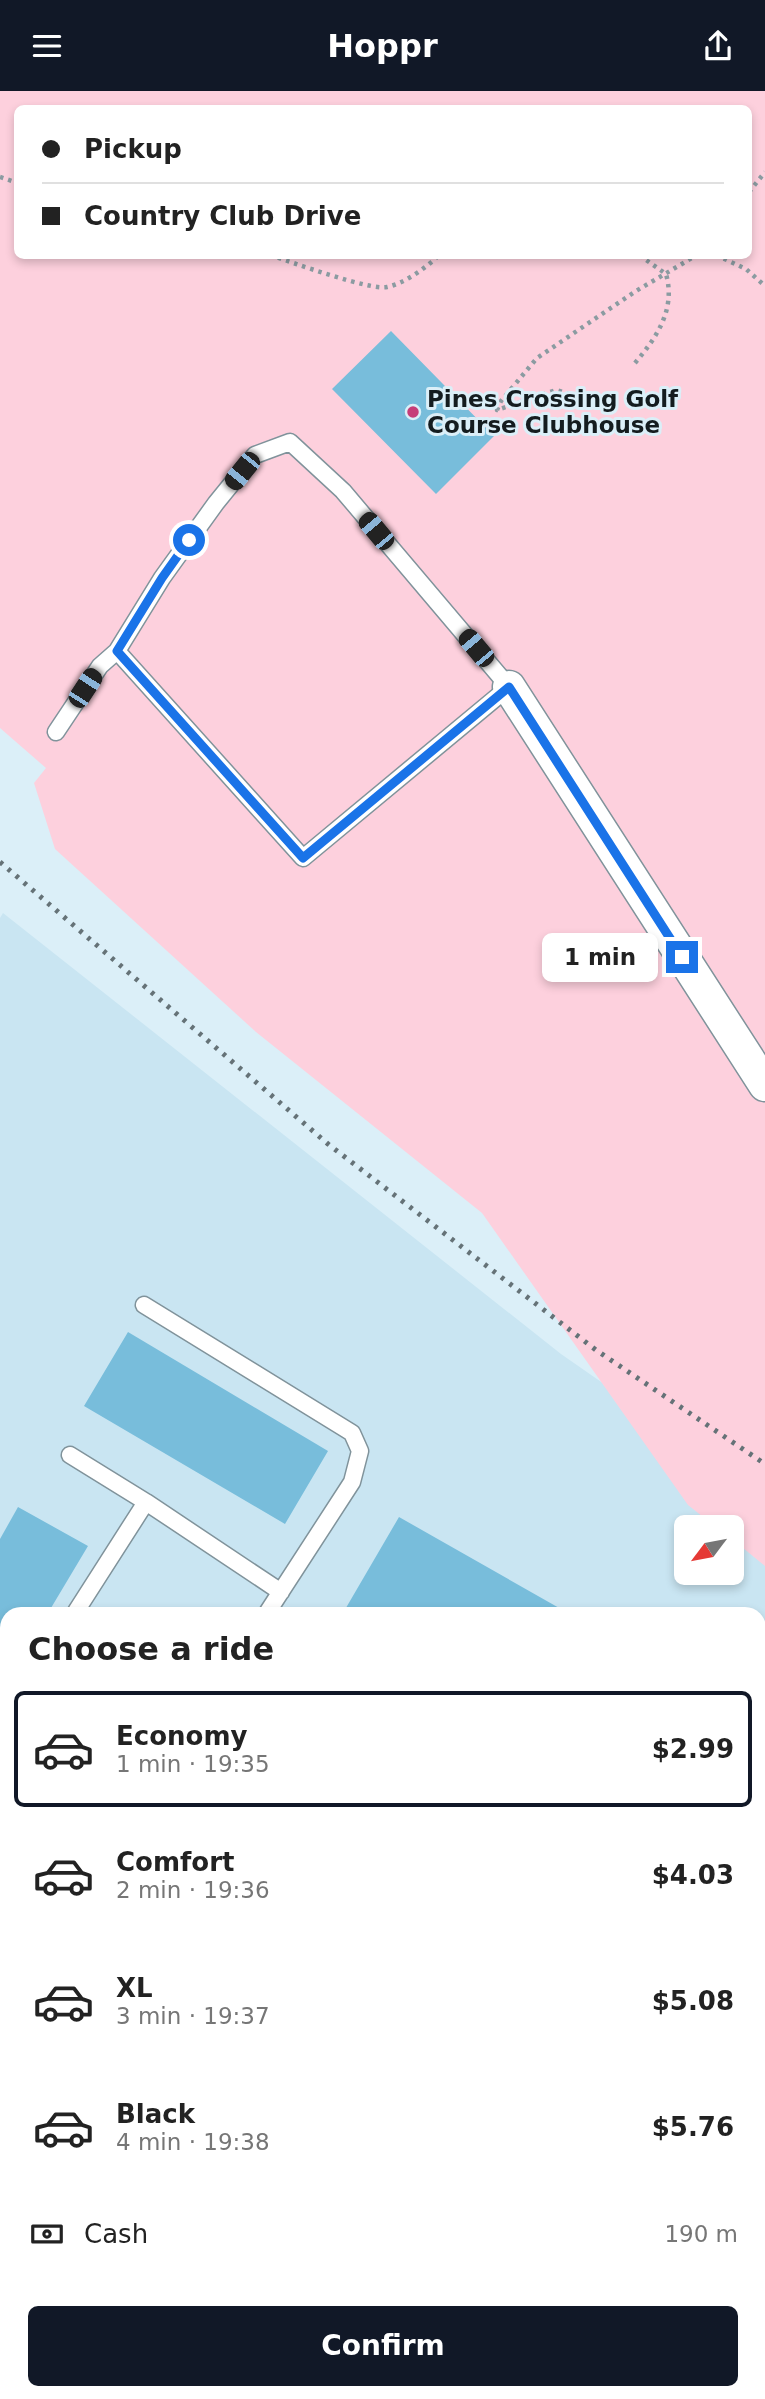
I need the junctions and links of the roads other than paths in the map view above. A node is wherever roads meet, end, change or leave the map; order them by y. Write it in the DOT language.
graph roads {
  1 [pos="117,651"];
  2 [pos="509,687"];
  3 [pos="57,732"];
  4 [pos="765,1085"];
  5 [pos="144,1305"];
  6 [pos="70,1455"];
  7 [pos="146,1503"];
  8 [pos="281,1592"];
  9 [pos="79,1607"];
  10 [pos="271,1607"];
  1 -- 2 [label="lane"];
  1 -- 2 [label="lane"];
  1 -- 3 [label="lane"];
  2 -- 4 [label="street"];
  5 -- 8 [label="lane"];
  6 -- 7 [label="lane"];
  7 -- 8 [label="lane"];
  7 -- 9 [label="lane"];
  8 -- 10 [label="lane"];
}
